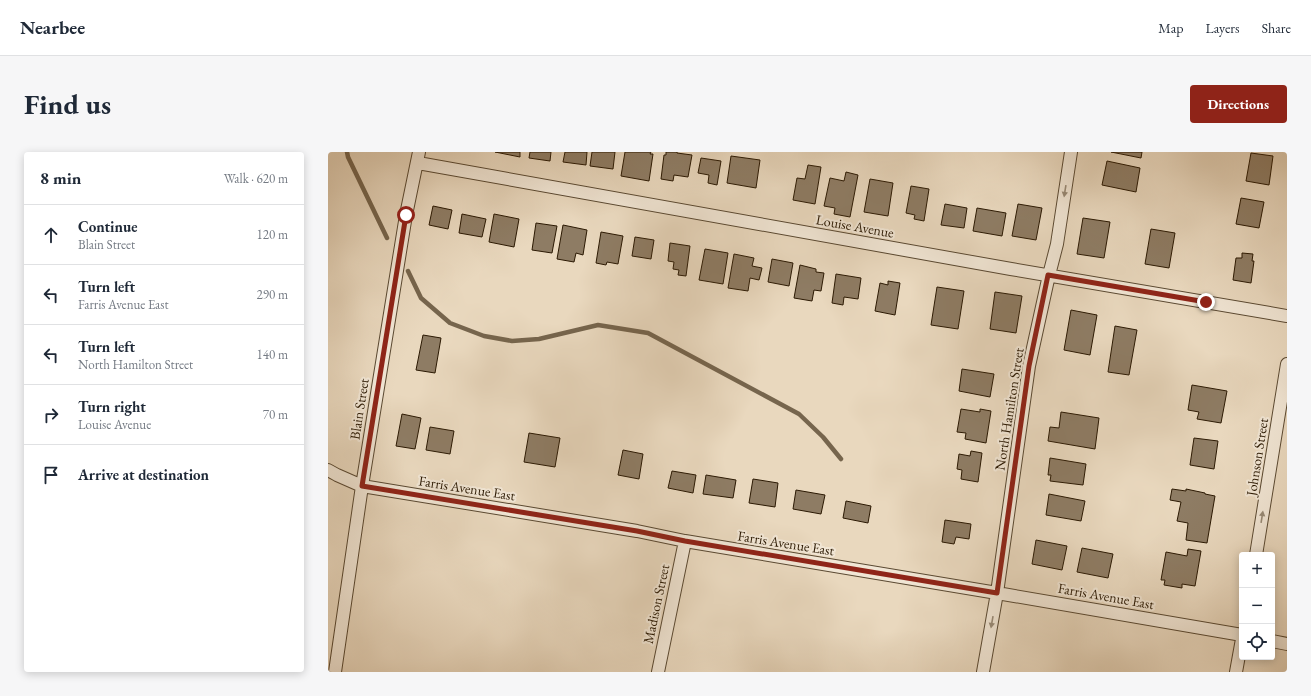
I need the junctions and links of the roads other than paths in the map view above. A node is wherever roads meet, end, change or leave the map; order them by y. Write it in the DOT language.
graph roads {
  1 [pos="1071,152"];
  2 [pos="419,158"];
  3 [pos="1048,275"];
  4 [pos="1287,316"];
  5 [pos="1287,364"];
  6 [pos="328,470"];
  7 [pos="362,486"];
  8 [pos="685,541"];
  9 [pos="1256,552"];
  10 [pos="997,593"];
  11 [pos="1239,634"];
  12 [pos="334,635"];
  13 [pos="1275,642"];
  14 [pos="1287,644"];
  15 [pos="1239,656"];
  16 [pos="335,672"];
  17 [pos="658,672"];
  18 [pos="984,672"];
  19 [pos="1236,672"];
  1 -- 3 [label="street, North Hamilton Street, one-way"];
  2 -- 3 [label="street, Louise Avenue"];
  2 -- 7 [label="street, Blain Street"];
  3 -- 4 [label="street, Louise Avenue"];
  3 -- 10 [label="street, North Hamilton Street"];
  9 -- 5 [label="street, Johnson Street, one-way"];
  6 -- 7 [label="street, Farris Avenue East"];
  7 -- 8 [label="street, Farris Avenue East"];
  7 -- 12 [label="street, Blain Street"];
  8 -- 10 [label="street, Farris Avenue East"];
  8 -- 17 [label="street, Madison Street"];
  10 -- 11 [label="street, Farris Avenue East"];
  10 -- 18 [label="street, North Hamilton Street, one-way"];
  12 -- 16 [label="street, Blain Street"];
  13 -- 14 [label="street"];
  15 -- 19 [label="street"];
}
